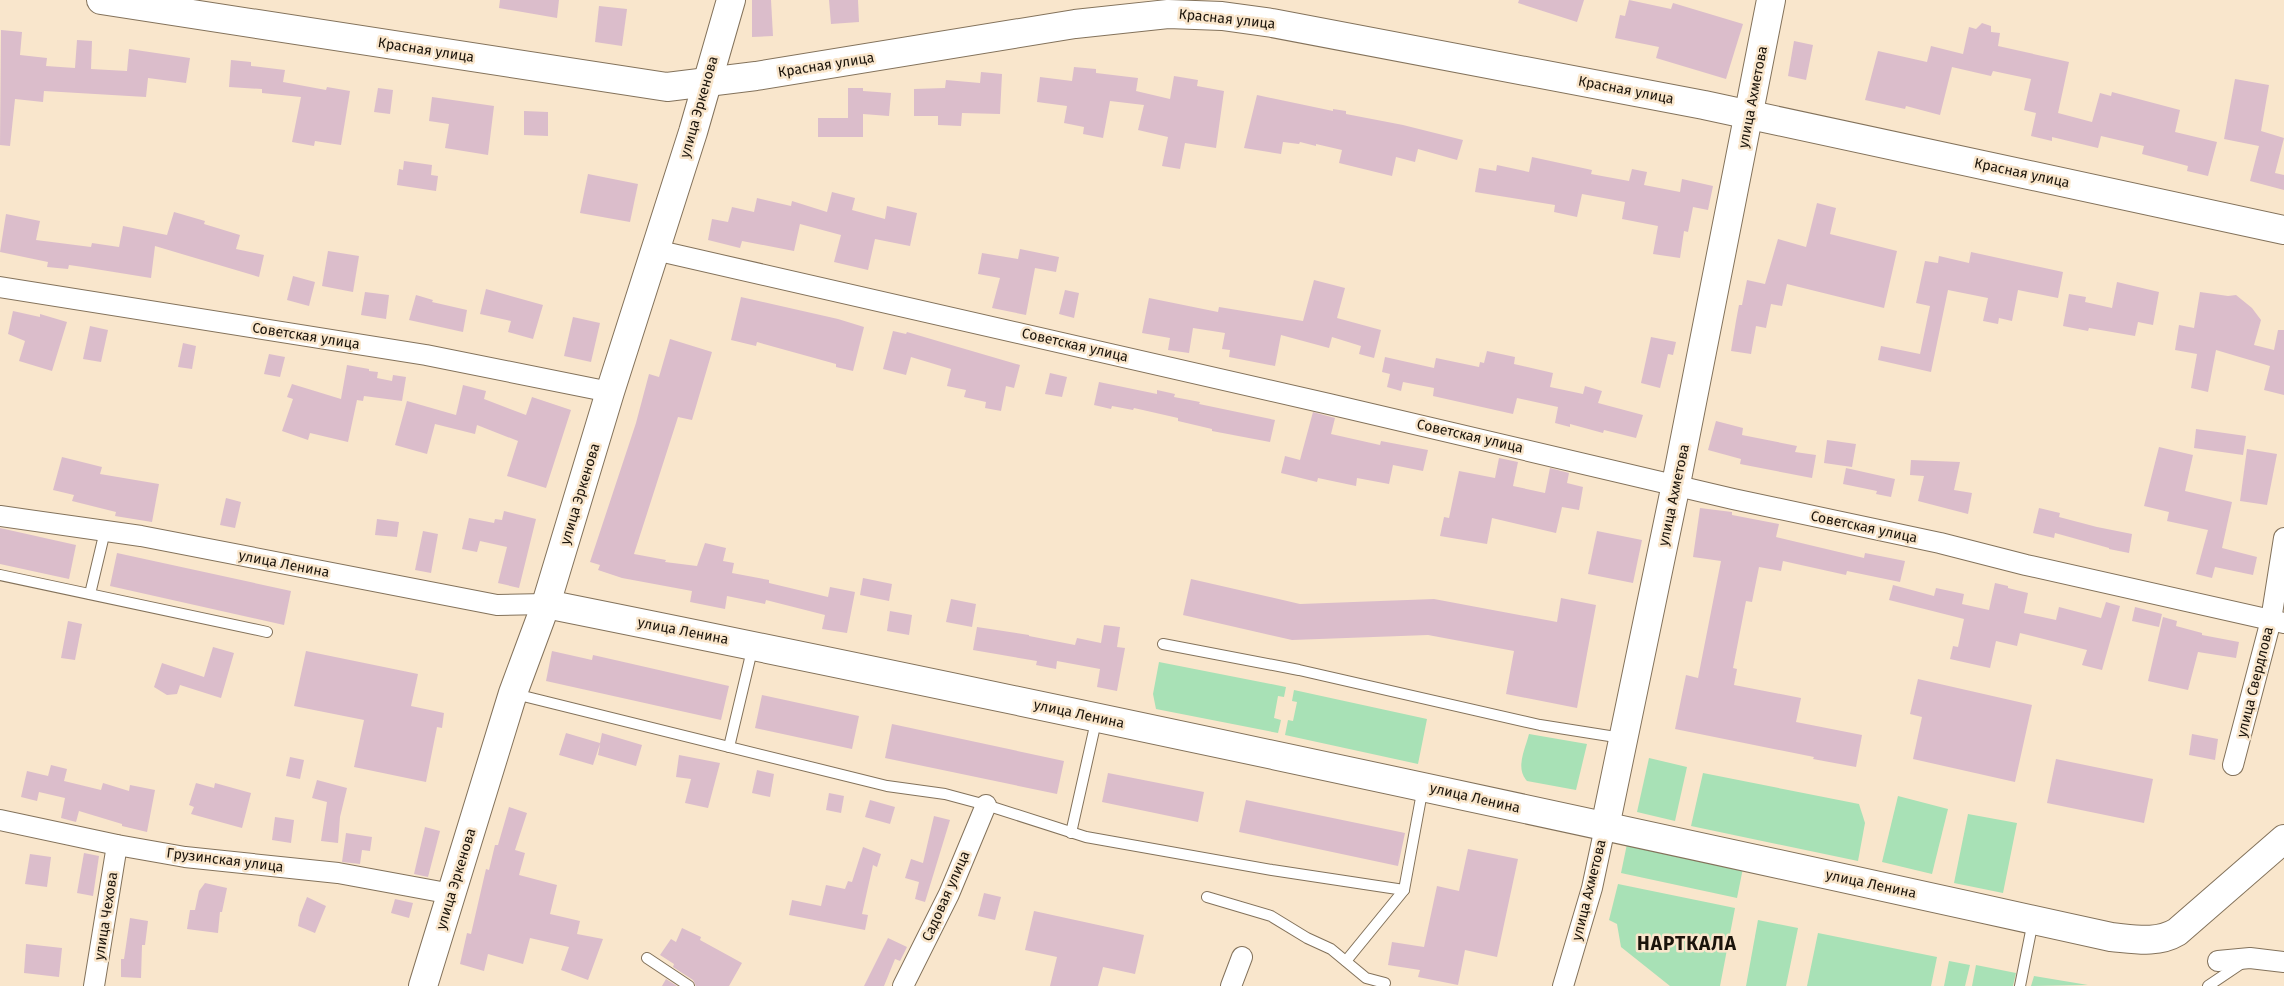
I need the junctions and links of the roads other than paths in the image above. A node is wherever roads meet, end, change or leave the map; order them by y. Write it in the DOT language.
graph roads {
  1 [pos="101,0"];
  2 [pos="731,0"];
  3 [pos="1771,0"];
  4 [pos="707,81"];
  5 [pos="1750,114"];
  6 [pos="2284,230"];
  7 [pos="655,250"];
  8 [pos="0,287"];
  9 [pos="610,392"];
  10 [pos="1676,484"];
  11 [pos="0,516"];
  12 [pos="105,531"];
  13 [pos="2284,538"];
  14 [pos="0,575"];
  15 [pos="90,594"];
  16 [pos="546,604"];
  17 [pos="2277,621"];
  18 [pos="267,632"];
  19 [pos="1163,644"];
  20 [pos="753,645"];
  21 [pos="513,693"];
  22 [pos="1097,717"];
  23 [pos="1624,738"];
  24 [pos="729,747"];
  25 [pos="2233,765"];
  26 [pos="1424,786"];
  27 [pos="986,805"];
  28 [pos="0,820"];
  29 [pos="1605,827"];
  30 [pos="1071,834"];
  31 [pos="2284,839"];
  32 [pos="117,845"];
  33 [pos="1404,890"];
  34 [pos="452,894"];
  35 [pos="1208,896"];
  36 [pos="2034,920"];
  37 [pos="1242,957"];
  38 [pos="647,958"];
  39 [pos="2250,958"];
  40 [pos="1346,961"];
  41 [pos="2218,961"];
  42 [pos="2284,962"];
  43 [pos="1385,984"];
  44 [pos="94,986"];
  45 [pos="423,986"];
  46 [pos="689,986"];
  47 [pos="904,986"];
  48 [pos="1231,986"];
  49 [pos="1564,986"];
  50 [pos="2020,986"];
  51 [pos="2208,986"];
  1 -- 4 [label="street, Красная улица"];
  2 -- 4 [label="street, улица Эркенова"];
  3 -- 5 [label="street, улица Ахметова"];
  4 -- 5 [label="street, Красная улица"];
  4 -- 7 [label="street, улица Эркенова"];
  5 -- 6 [label="street, Красная улица"];
  5 -- 10 [label="street, улица Ахметова"];
  7 -- 9 [label="street, улица Эркенова"];
  7 -- 10 [label="street, Советская улица"];
  8 -- 9 [label="street, Советская улица"];
  9 -- 16 [label="street, улица Эркенова"];
  10 -- 17 [label="street, Советская улица"];
  10 -- 23 [label="street, улица Ахметова"];
  11 -- 12 [label="street, улица Ленина"];
  12 -- 15 [label="lane"];
  12 -- 16 [label="street, улица Ленина"];
  13 -- 17 [label="street, улица Свердлова"];
  14 -- 15 [label="lane"];
  15 -- 18 [label="lane"];
  16 -- 20 [label="street, улица Ленина"];
  16 -- 21 [label="street, улица Эркенова"];
  17 -- 25 [label="street, улица Свердлова"];
  19 -- 23 [label="lane"];
  20 -- 22 [label="street, улица Ленина"];
  20 -- 24 [label="lane"];
  21 -- 24 [label="lane"];
  21 -- 34 [label="street, улица Эркенова"];
  22 -- 26 [label="street, улица Ленина"];
  22 -- 30 [label="lane"];
  23 -- 29 [label="street, улица Ахметова"];
  24 -- 27 [label="lane"];
  26 -- 29 [label="street, улица Ленина"];
  26 -- 33 [label="lane"];
  27 -- 30 [label="lane"];
  27 -- 47 [label="street, Садовая улица"];
  28 -- 32 [label="street, Грузинская улица"];
  29 -- 36 [label="street, улица Ленина"];
  29 -- 49 [label="street, улица Ахметова"];
  30 -- 33 [label="lane"];
  31 -- 36 [label="street, улица Ленина"];
  32 -- 34 [label="street, Грузинская улица"];
  32 -- 44 [label="street, улица Чехова"];
  33 -- 40 [label="lane"];
  34 -- 45 [label="street, улица Эркенова"];
  35 -- 40 [label="lane"];
  36 -- 50 [label="lane"];
  37 -- 48 [label="street"];
  38 -- 46 [label="lane"];
  39 -- 41 [label="street"];
  39 -- 42 [label="street"];
  39 -- 51 [label="lane"];
  40 -- 43 [label="lane"];
}
